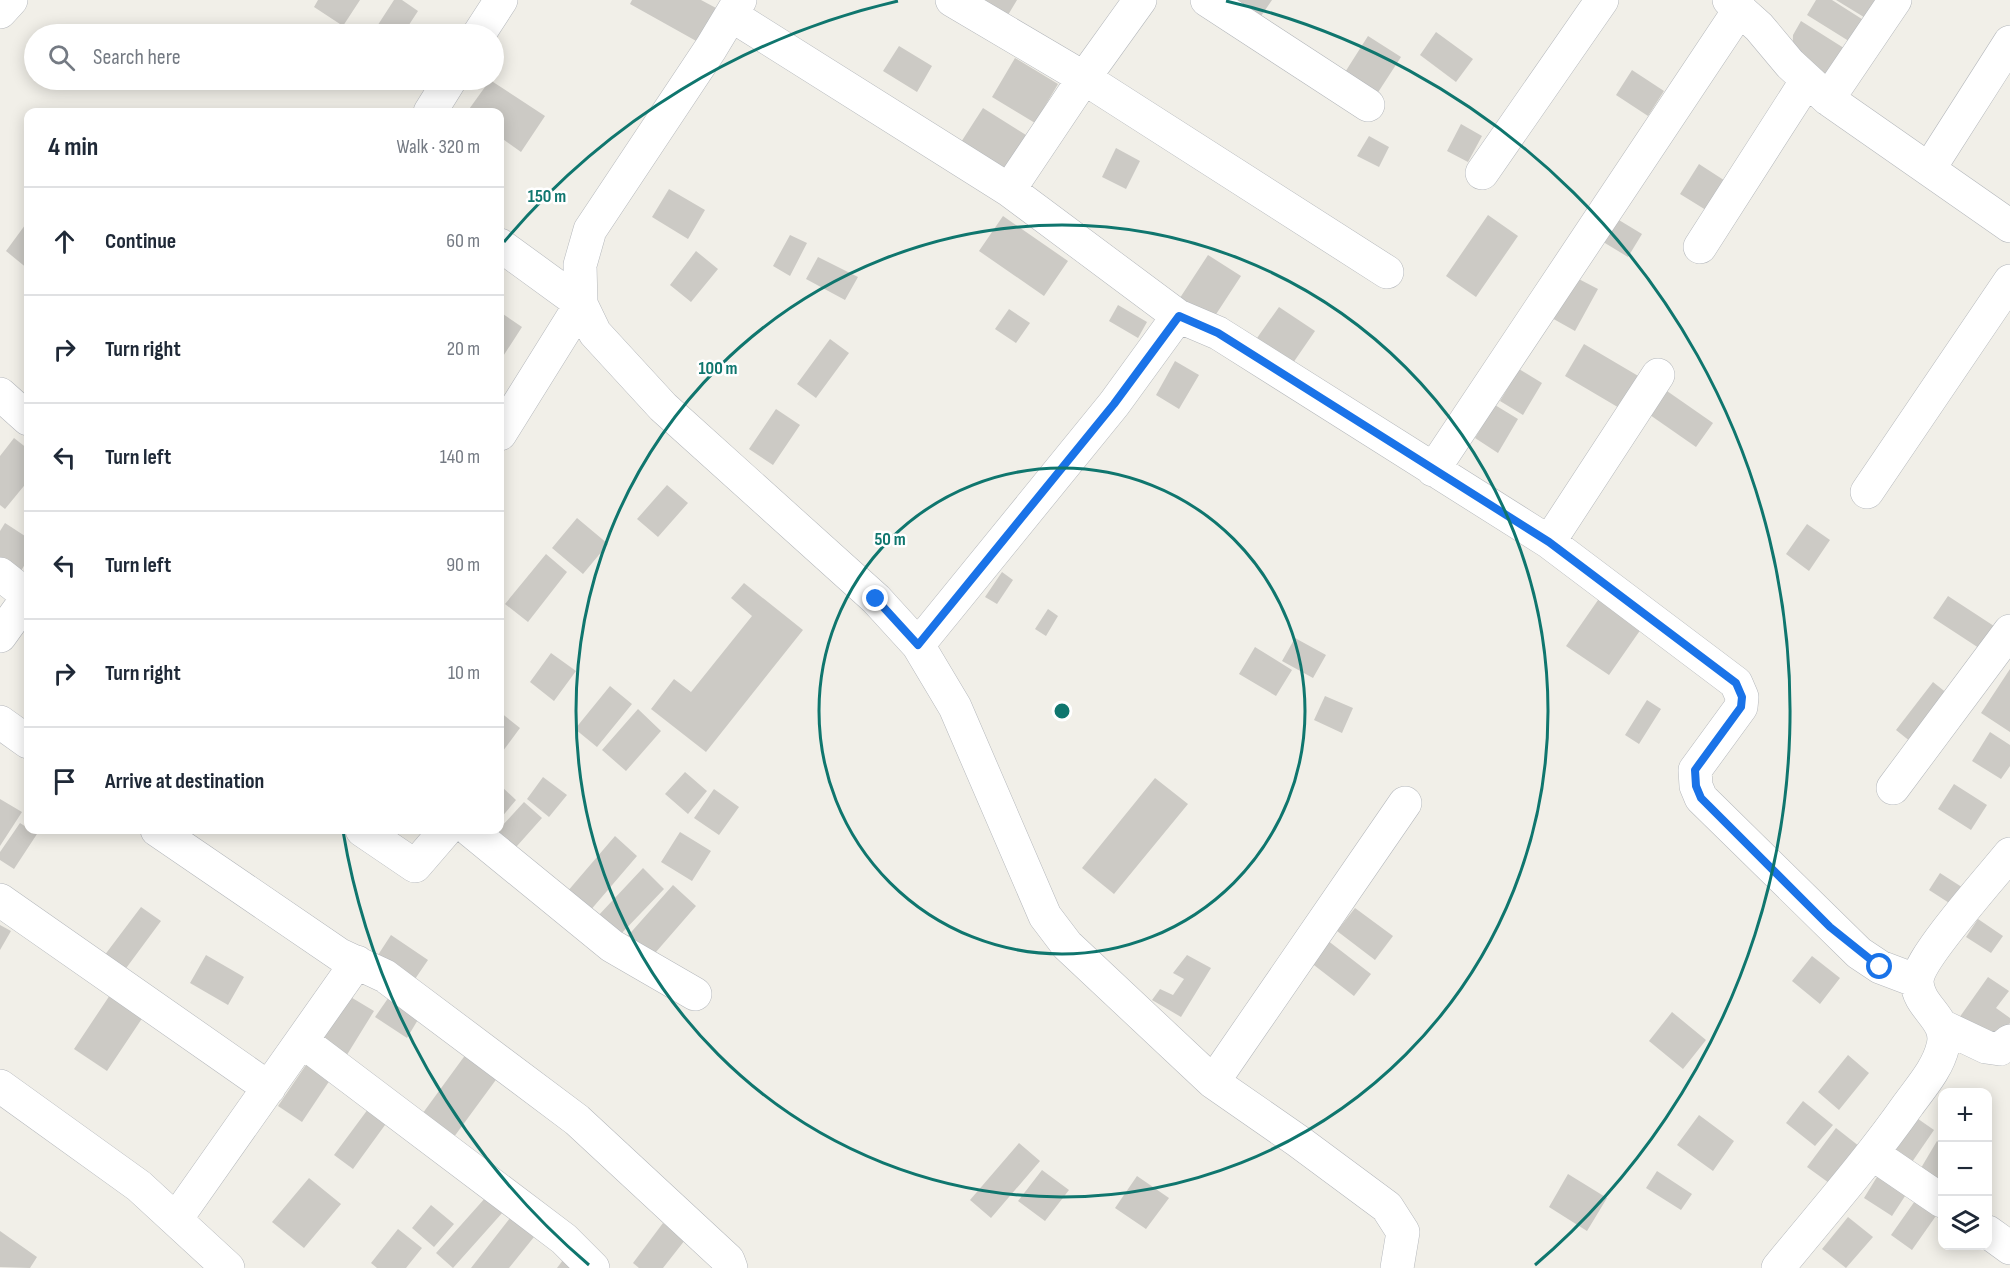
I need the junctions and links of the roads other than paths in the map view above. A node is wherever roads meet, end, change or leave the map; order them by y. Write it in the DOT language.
graph roads {
  1 [pos="11,0"];
  2 [pos="501,0"];
  3 [pos="952,0"];
  4 [pos="1140,0"];
  5 [pos="1207,0"];
  6 [pos="1602,0"];
  7 [pos="1895,0"];
  8 [pos="1735,4"];
  9 [pos="735,8"];
  10 [pos="0,12"];
  11 [pos="485,24"];
  12 [pos="2010,42"];
  13 [pos="1084,78"];
  14 [pos="1818,89"];
  15 [pos="444,90"];
  16 [pos="1368,105"];
  17 [pos="432,108"];
  18 [pos="1929,169"];
  19 [pos="1482,173"];
  20 [pos="1009,190"];
  21 [pos="2010,226"];
  22 [pos="1700,247"];
  23 [pos="504,248"];
  24 [pos="1387,272"];
  25 [pos="2010,281"];
  26 [pos="581,304"];
  27 [pos="1179,316"];
  28 [pos="1658,375"];
  29 [pos="0,394"];
  30 [pos="24,415"];
  31 [pos="504,428"];
  32 [pos="1433,470"];
  33 [pos="1867,492"];
  34 [pos="1549,542"];
  35 [pos="0,574"];
  36 [pos="24,593"];
  37 [pos="24,602"];
  38 [pos="2010,631"];
  39 [pos="0,636"];
  40 [pos="918,645"];
  41 [pos="0,722"];
  42 [pos="24,739"];
  43 [pos="1893,788"];
  44 [pos="1406,803"];
  45 [pos="163,834"];
  46 [pos="368,834"];
  47 [pos="442,834"];
  48 [pos="475,834"];
  49 [pos="2010,854"];
  50 [pos="0,900"];
  51 [pos="357,962"];
  52 [pos="1917,981"];
  53 [pos="695,994"];
  54 [pos="1944,1027"];
  55 [pos="302,1041"];
  56 [pos="2010,1041"];
  57 [pos="1213,1082"];
  58 [pos="0,1086"];
  59 [pos="269,1088"];
  60 [pos="1873,1154"];
  61 [pos="1938,1198"];
  62 [pos="176,1219"];
  63 [pos="1992,1235"];
  64 [pos="2010,1248"];
  65 [pos="228,1268"];
  66 [pos="593,1268"];
  67 [pos="731,1268"];
  68 [pos="1397,1268"];
  69 [pos="1778,1268"];
  1 -- 10 [label="street"];
  2 -- 11 [label="street"];
  3 -- 13 [label="street"];
  4 -- 13 [label="street"];
  5 -- 16 [label="street"];
  6 -- 19 [label="street"];
  7 -- 14 [label="street"];
  8 -- 14 [label="street"];
  8 -- 32 [label="street"];
  9 -- 20 [label="street"];
  9 -- 26 [label="street"];
  12 -- 18 [label="street"];
  13 -- 20 [label="street"];
  13 -- 24 [label="street"];
  14 -- 18 [label="street"];
  14 -- 22 [label="street"];
  15 -- 17 [label="street"];
  18 -- 21 [label="street"];
  20 -- 27 [label="street"];
  23 -- 26 [label="street"];
  25 -- 33 [label="street"];
  26 -- 31 [label="street"];
  26 -- 40 [label="street"];
  27 -- 32 [label="street"];
  27 -- 40 [label="street"];
  28 -- 34 [label="street"];
  29 -- 30 [label="street"];
  32 -- 34 [label="street"];
  34 -- 52 [label="street"];
  35 -- 36 [label="street"];
  37 -- 39 [label="street"];
  38 -- 43 [label="street"];
  40 -- 57 [label="street"];
  41 -- 42 [label="street"];
  44 -- 57 [label="street"];
  45 -- 51 [label="street"];
  46 -- 47 [label="street"];
  48 -- 53 [label="street"];
  49 -- 52 [label="street"];
  50 -- 59 [label="street"];
  51 -- 55 [label="street"];
  51 -- 67 [label="street"];
  52 -- 54 [label="street"];
  54 -- 56 [label="street"];
  54 -- 60 [label="street"];
  55 -- 59 [label="street"];
  55 -- 66 [label="street"];
  57 -- 68 [label="street"];
  58 -- 62 [label="street"];
  59 -- 62 [label="street"];
  60 -- 61 [label="street"];
  60 -- 69 [label="street"];
  62 -- 65 [label="street"];
  63 -- 64 [label="street"];
}
